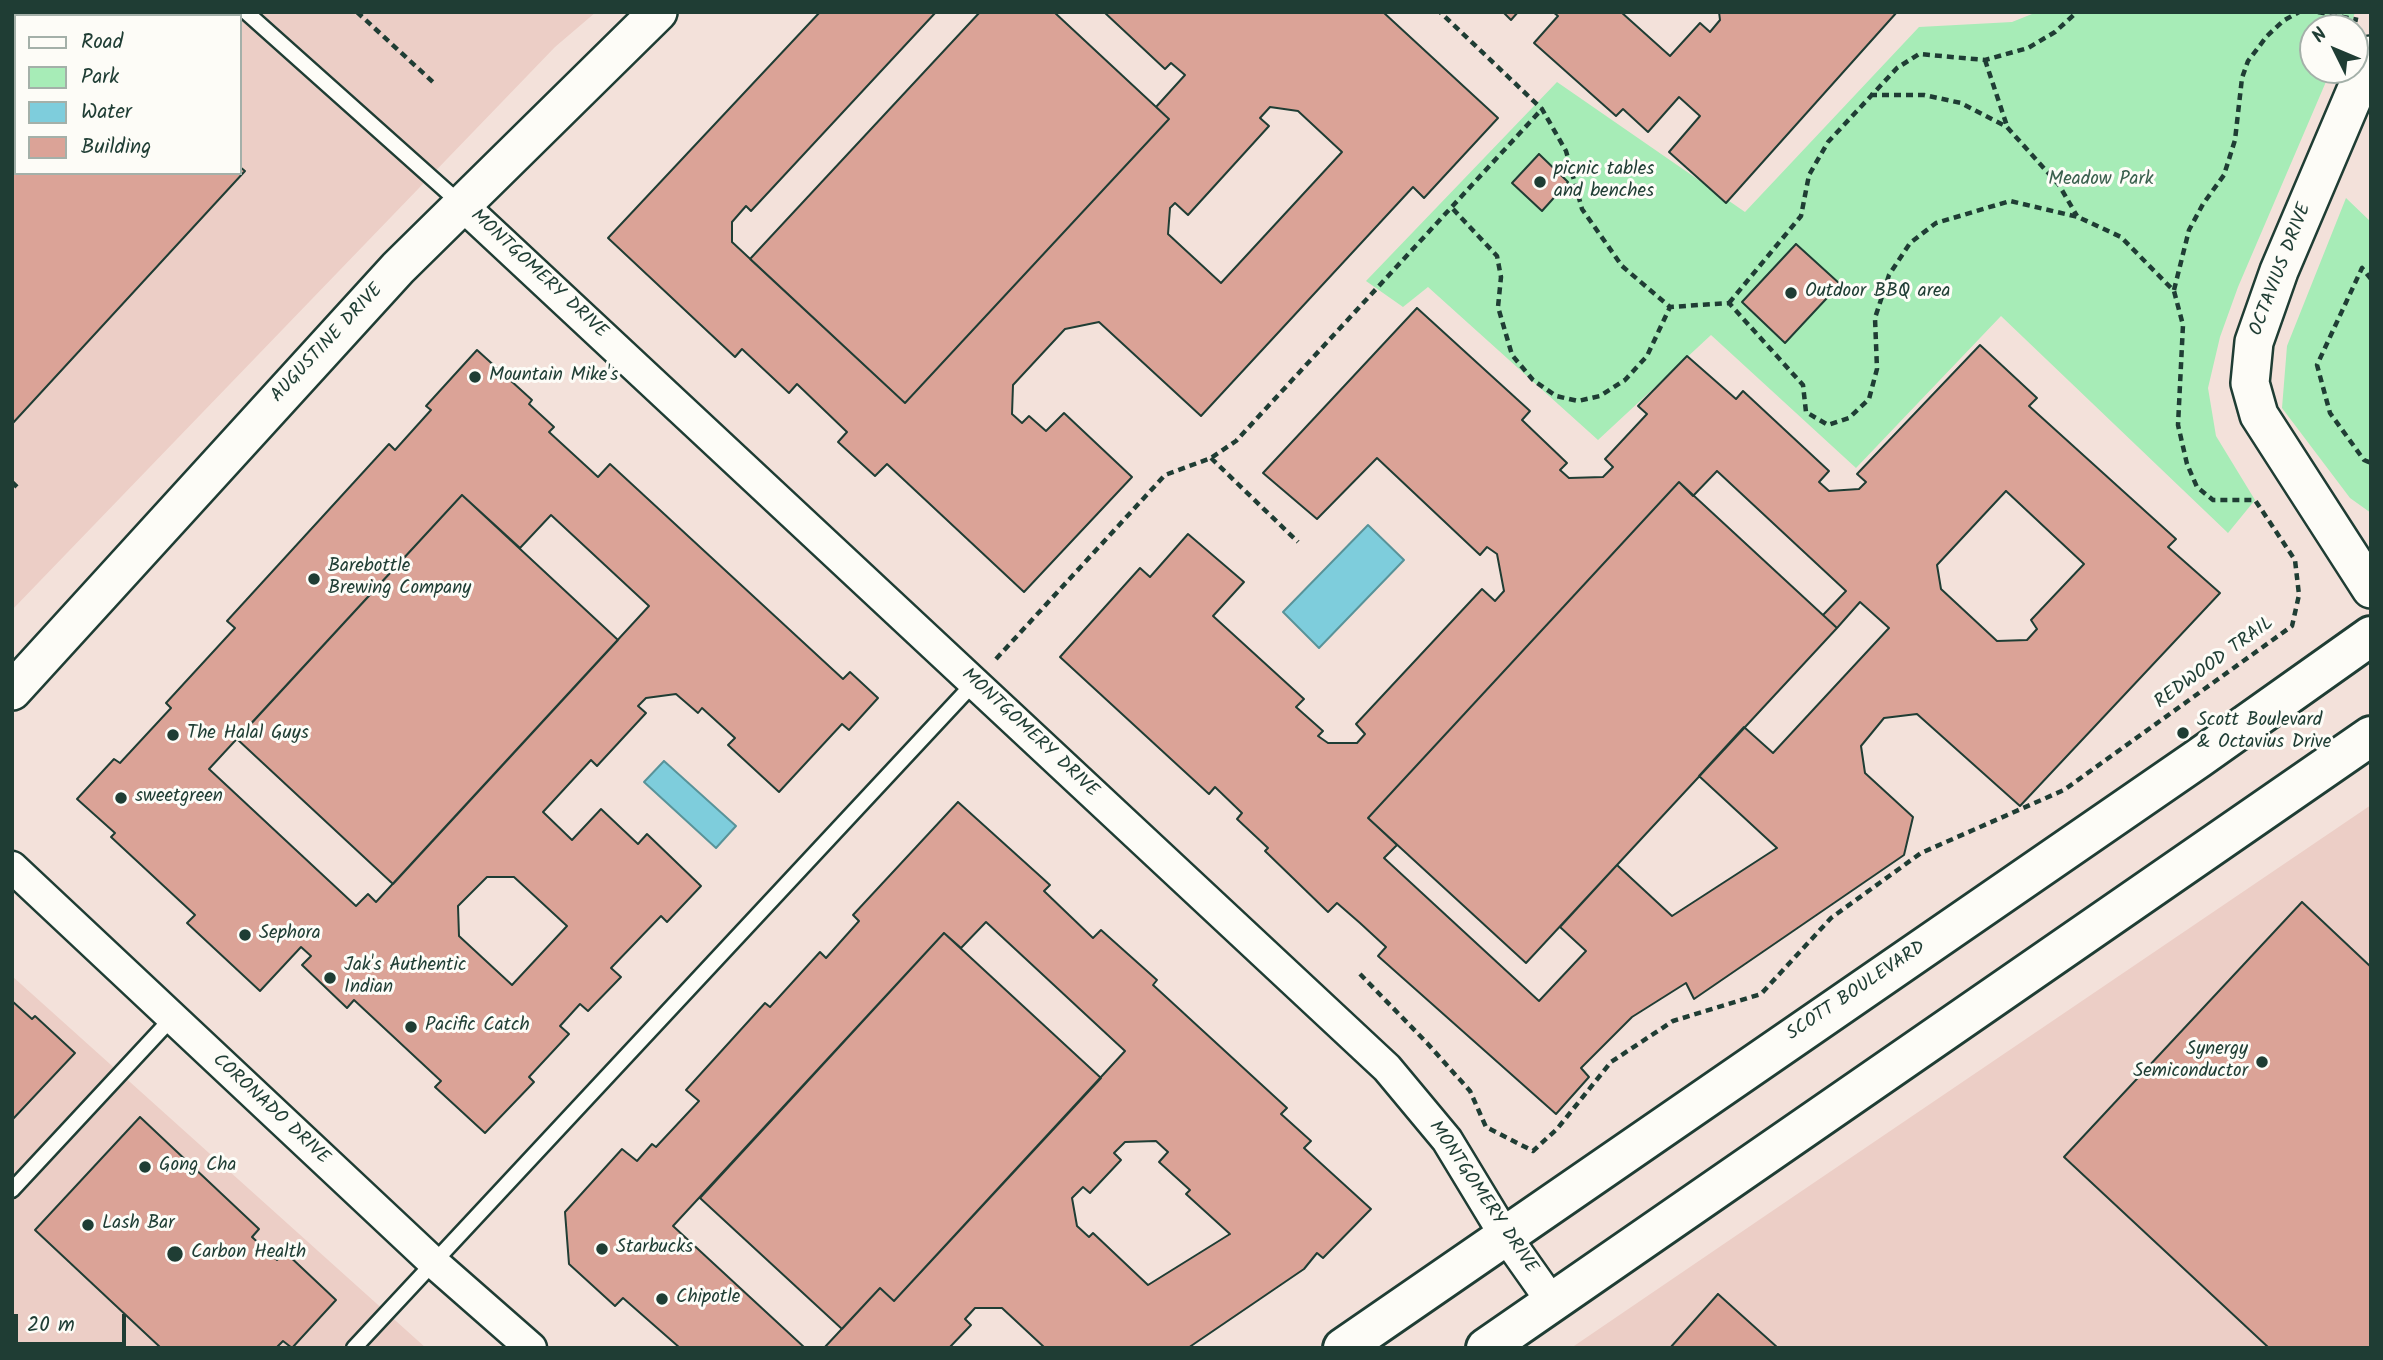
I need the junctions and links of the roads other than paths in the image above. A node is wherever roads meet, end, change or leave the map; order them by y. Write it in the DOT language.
graph roads {
  1 [pos="246,12"];
  2 [pos="658,12"];
  3 [pos="2349,84"];
  4 [pos="461,204"];
  5 [pos="2371,589"];
  6 [pos="2371,636"];
  7 [pos="974,683"];
  8 [pos="12,691"];
  9 [pos="2371,736"];
  10 [pos="12,867"];
  11 [pos="172,1018"];
  12 [pos="12,1190"];
  13 [pos="1504,1234"];
  14 [pos="433,1262"];
  15 [pos="1552,1302"];
  16 [pos="354,1348"];
  17 [pos="531,1348"];
  18 [pos="1343,1348"];
  19 [pos="1486,1348"];
  1 -- 4 [label="lane"];
  2 -- 4 [label="street, AUGUSTINE DRIVE"];
  3 -- 5 [label="street, OCTAVIUS DRIVE"];
  4 -- 7 [label="street, MONTGOMERY DRIVE"];
  4 -- 8 [label="street, AUGUSTINE DRIVE"];
  6 -- 13 [label="main road, SCOTT BOULEVARD"];
  7 -- 13 [label="street, MONTGOMERY DRIVE"];
  7 -- 14 [label="lane"];
  9 -- 15 [label="main road"];
  10 -- 11 [label="street, CORONADO DRIVE"];
  11 -- 12 [label="lane"];
  11 -- 14 [label="street, CORONADO DRIVE"];
  13 -- 15 [label="street, MONTGOMERY DRIVE"];
  13 -- 18 [label="main road, SCOTT BOULEVARD"];
  14 -- 16 [label="lane"];
  14 -- 17 [label="street, CORONADO DRIVE"];
  15 -- 19 [label="main road"];
}
